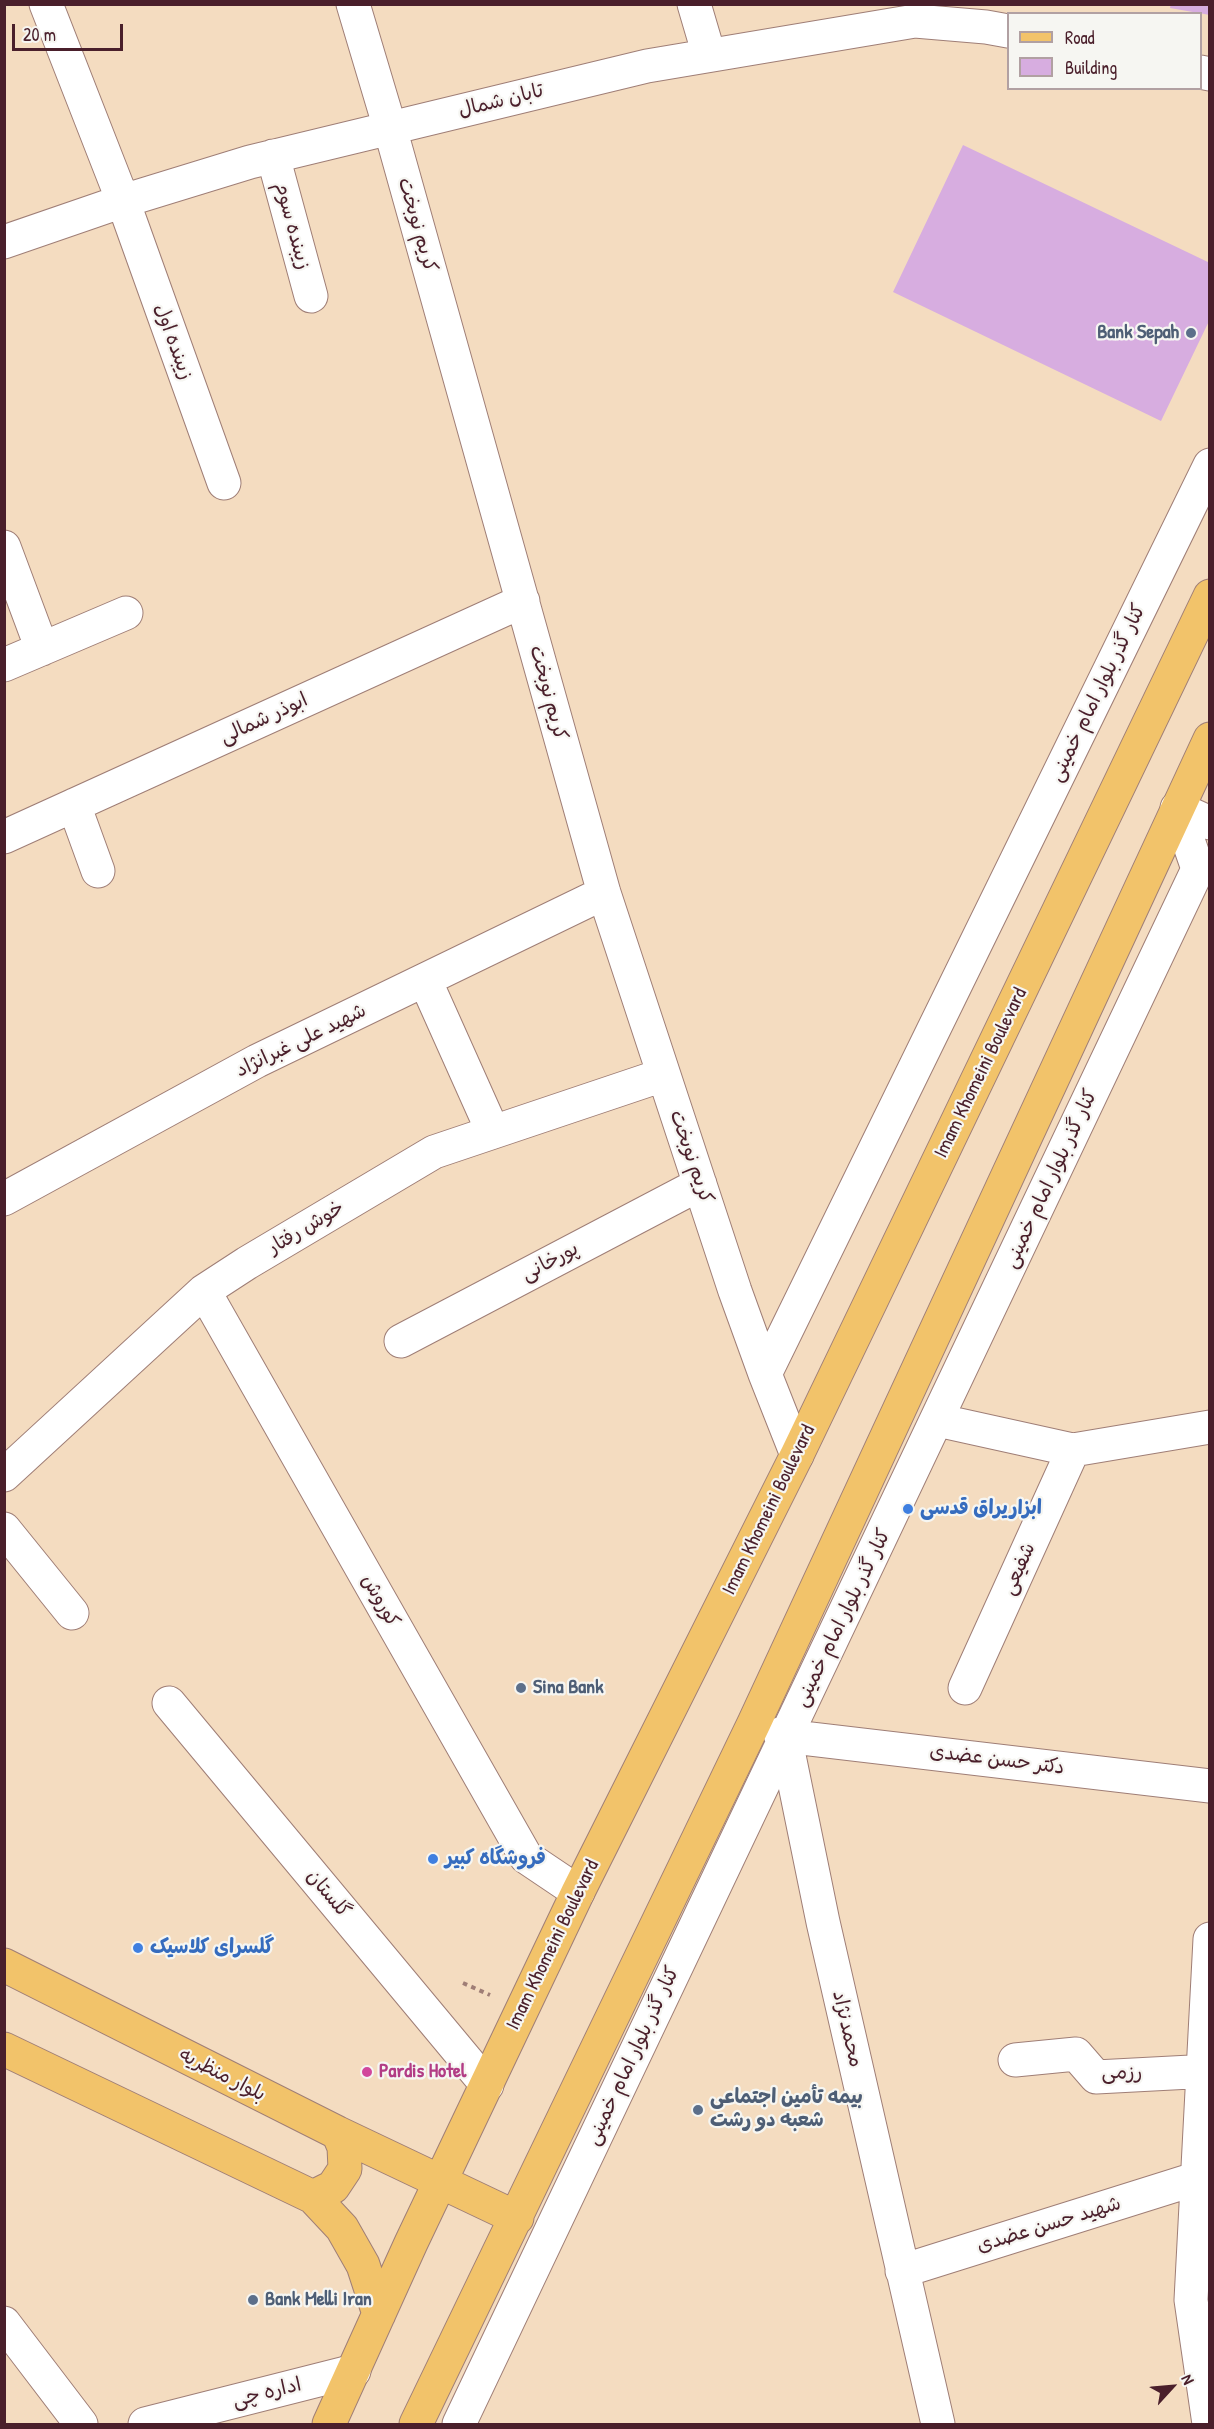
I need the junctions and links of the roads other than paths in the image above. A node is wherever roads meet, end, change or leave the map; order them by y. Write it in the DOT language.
graph roads {
  1 [pos="46,4"];
  2 [pos="353,4"];
  3 [pos="694,4"];
  4 [pos="917,13"];
  5 [pos="1007,31"];
  6 [pos="709,55"];
  7 [pos="390,128"];
  8 [pos="273,156"];
  9 [pos="123,201"];
  10 [pos="4,242"];
  11 [pos="311,296"];
  12 [pos="1209,465"];
  13 [pos="224,483"];
  14 [pos="4,547"];
  15 [pos="1209,596"];
  16 [pos="523,601"];
  17 [pos="126,613"];
  18 [pos="42,649"];
  19 [pos="4,665"];
  20 [pos="1209,739"];
  21 [pos="74,806"];
  22 [pos="1177,807"];
  23 [pos="1209,823"];
  24 [pos="4,837"];
  25 [pos="98,871"];
  26 [pos="604,893"];
  27 [pos="425,980"];
  28 [pos="663,1075"];
  29 [pos="493,1132"];
  30 [pos="700,1184"];
  31 [pos="4,1199"];
  32 [pos="204,1291"];
  33 [pos="401,1341"];
  34 [pos="765,1374"];
  35 [pos="937,1420"];
  36 [pos="1209,1427"];
  37 [pos="1073,1450"];
  38 [pos="797,1455"];
  39 [pos="4,1475"];
  40 [pos="4,1529"];
  41 [pos="72,1612"];
  42 [pos="965,1688"];
  43 [pos="169,1703"];
  44 [pos="754,1723"];
  45 [pos="785,1736"];
  46 [pos="1209,1786"];
  47 [pos="578,1892"];
  48 [pos="1209,1939"];
  49 [pos="4,1965"];
  50 [pos="4,2049"];
  51 [pos="1015,2060"];
  52 [pos="1205,2071"];
  53 [pos="487,2085"];
  54 [pos="338,2133"];
  55 [pos="1195,2179"];
  56 [pos="441,2181"];
  57 [pos="313,2197"];
  58 [pos="517,2218"];
  59 [pos="902,2271"];
  60 [pos="380,2314"];
  61 [pos="4,2324"];
  62 [pos="354,2371"];
  63 [pos="81,2424"];
  64 [pos="145,2424"];
  65 [pos="329,2424"];
  66 [pos="416,2424"];
  67 [pos="459,2424"];
  68 [pos="938,2424"];
  69 [pos="1209,2424"];
  1 -- 9 [label="street, زیبنده اول"];
  2 -- 7 [label="street, کریم نوبخت"];
  3 -- 6 [label="street"];
  4 -- 5 [label="street, تابان شمال"];
  4 -- 6 [label="street, تابان شمال"];
  6 -- 7 [label="street, تابان شمال"];
  7 -- 8 [label="street, تابان شمال"];
  7 -- 16 [label="street, کریم نوبخت"];
  8 -- 9 [label="street, تابان شمال"];
  8 -- 11 [label="street, زیبنده سوم"];
  9 -- 10 [label="street, تابان شمال"];
  9 -- 13 [label="street, زیبنده اول"];
  12 -- 34 [label="street, کنار گذر بلوار امام خمینی"];
  14 -- 18 [label="street"];
  15 -- 38 [label="main road, Imam Khomeini Boulevard"];
  16 -- 21 [label="street, ابوذر شمالی"];
  16 -- 26 [label="street, کریم نوبخت"];
  17 -- 18 [label="street"];
  18 -- 19 [label="street"];
  20 -- 22 [label="main road"];
  21 -- 24 [label="street, ابوذر شمالی"];
  21 -- 25 [label="street"];
  22 -- 23 [label="street"];
  22 -- 35 [label="street, کنار گذر بلوار امام خمینی"];
  22 -- 44 [label="main road"];
  26 -- 27 [label="street, شهید علی غبرانژاد"];
  26 -- 28 [label="street, کریم نوبخت"];
  27 -- 29 [label="street"];
  27 -- 31 [label="street, شهید علی غبرانژاد"];
  28 -- 29 [label="street, خوش رفتار"];
  28 -- 30 [label="street, کریم نوبخت"];
  29 -- 32 [label="street, خوش رفتار"];
  30 -- 33 [label="street, پورخانی"];
  30 -- 34 [label="street, کریم نوبخت"];
  32 -- 39 [label="street, خوش رفتار"];
  32 -- 47 [label="street, کوروش"];
  34 -- 38 [label="street, کریم نوبخت"];
  35 -- 37 [label="street"];
  35 -- 45 [label="street, کنار گذر بلوار امام خمینی"];
  36 -- 37 [label="street"];
  37 -- 42 [label="street, شفیعی"];
  38 -- 47 [label="main road, Imam Khomeini Boulevard"];
  40 -- 41 [label="street"];
  43 -- 53 [label="street, گلستان"];
  44 -- 45 [label="street"];
  44 -- 58 [label="main road"];
  45 -- 46 [label="street, دکتر حسن عضدی"];
  45 -- 59 [label="street, محمدنژاد"];
  45 -- 67 [label="street, کنار گذر بلوار امام خمینی"];
  47 -- 53 [label="main road, Imam Khomeini Boulevard"];
  48 -- 52 [label="street"];
  49 -- 54 [label="main road, بلوار منظریه"];
  50 -- 57 [label="main road"];
  51 -- 52 [label="street, رزمی"];
  52 -- 55 [label="street"];
  53 -- 56 [label="main road, Imam Khomeini Boulevard"];
  54 -- 56 [label="main road, بلوار منظریه"];
  54 -- 57 [label="main road"];
  55 -- 59 [label="street, شهید حسن عضدی"];
  55 -- 69 [label="street"];
  56 -- 58 [label="main road, بلوار منظریه"];
  56 -- 60 [label="main road, Imam Khomeini Boulevard"];
  57 -- 60 [label="main road"];
  58 -- 66 [label="main road"];
  59 -- 68 [label="street, محمدنژاد"];
  60 -- 62 [label="main road, Imam Khomeini Boulevard"];
  61 -- 63 [label="street"];
  62 -- 64 [label="street, اداره چی"];
  62 -- 65 [label="main road, Imam Khomeini Boulevard"];
}
